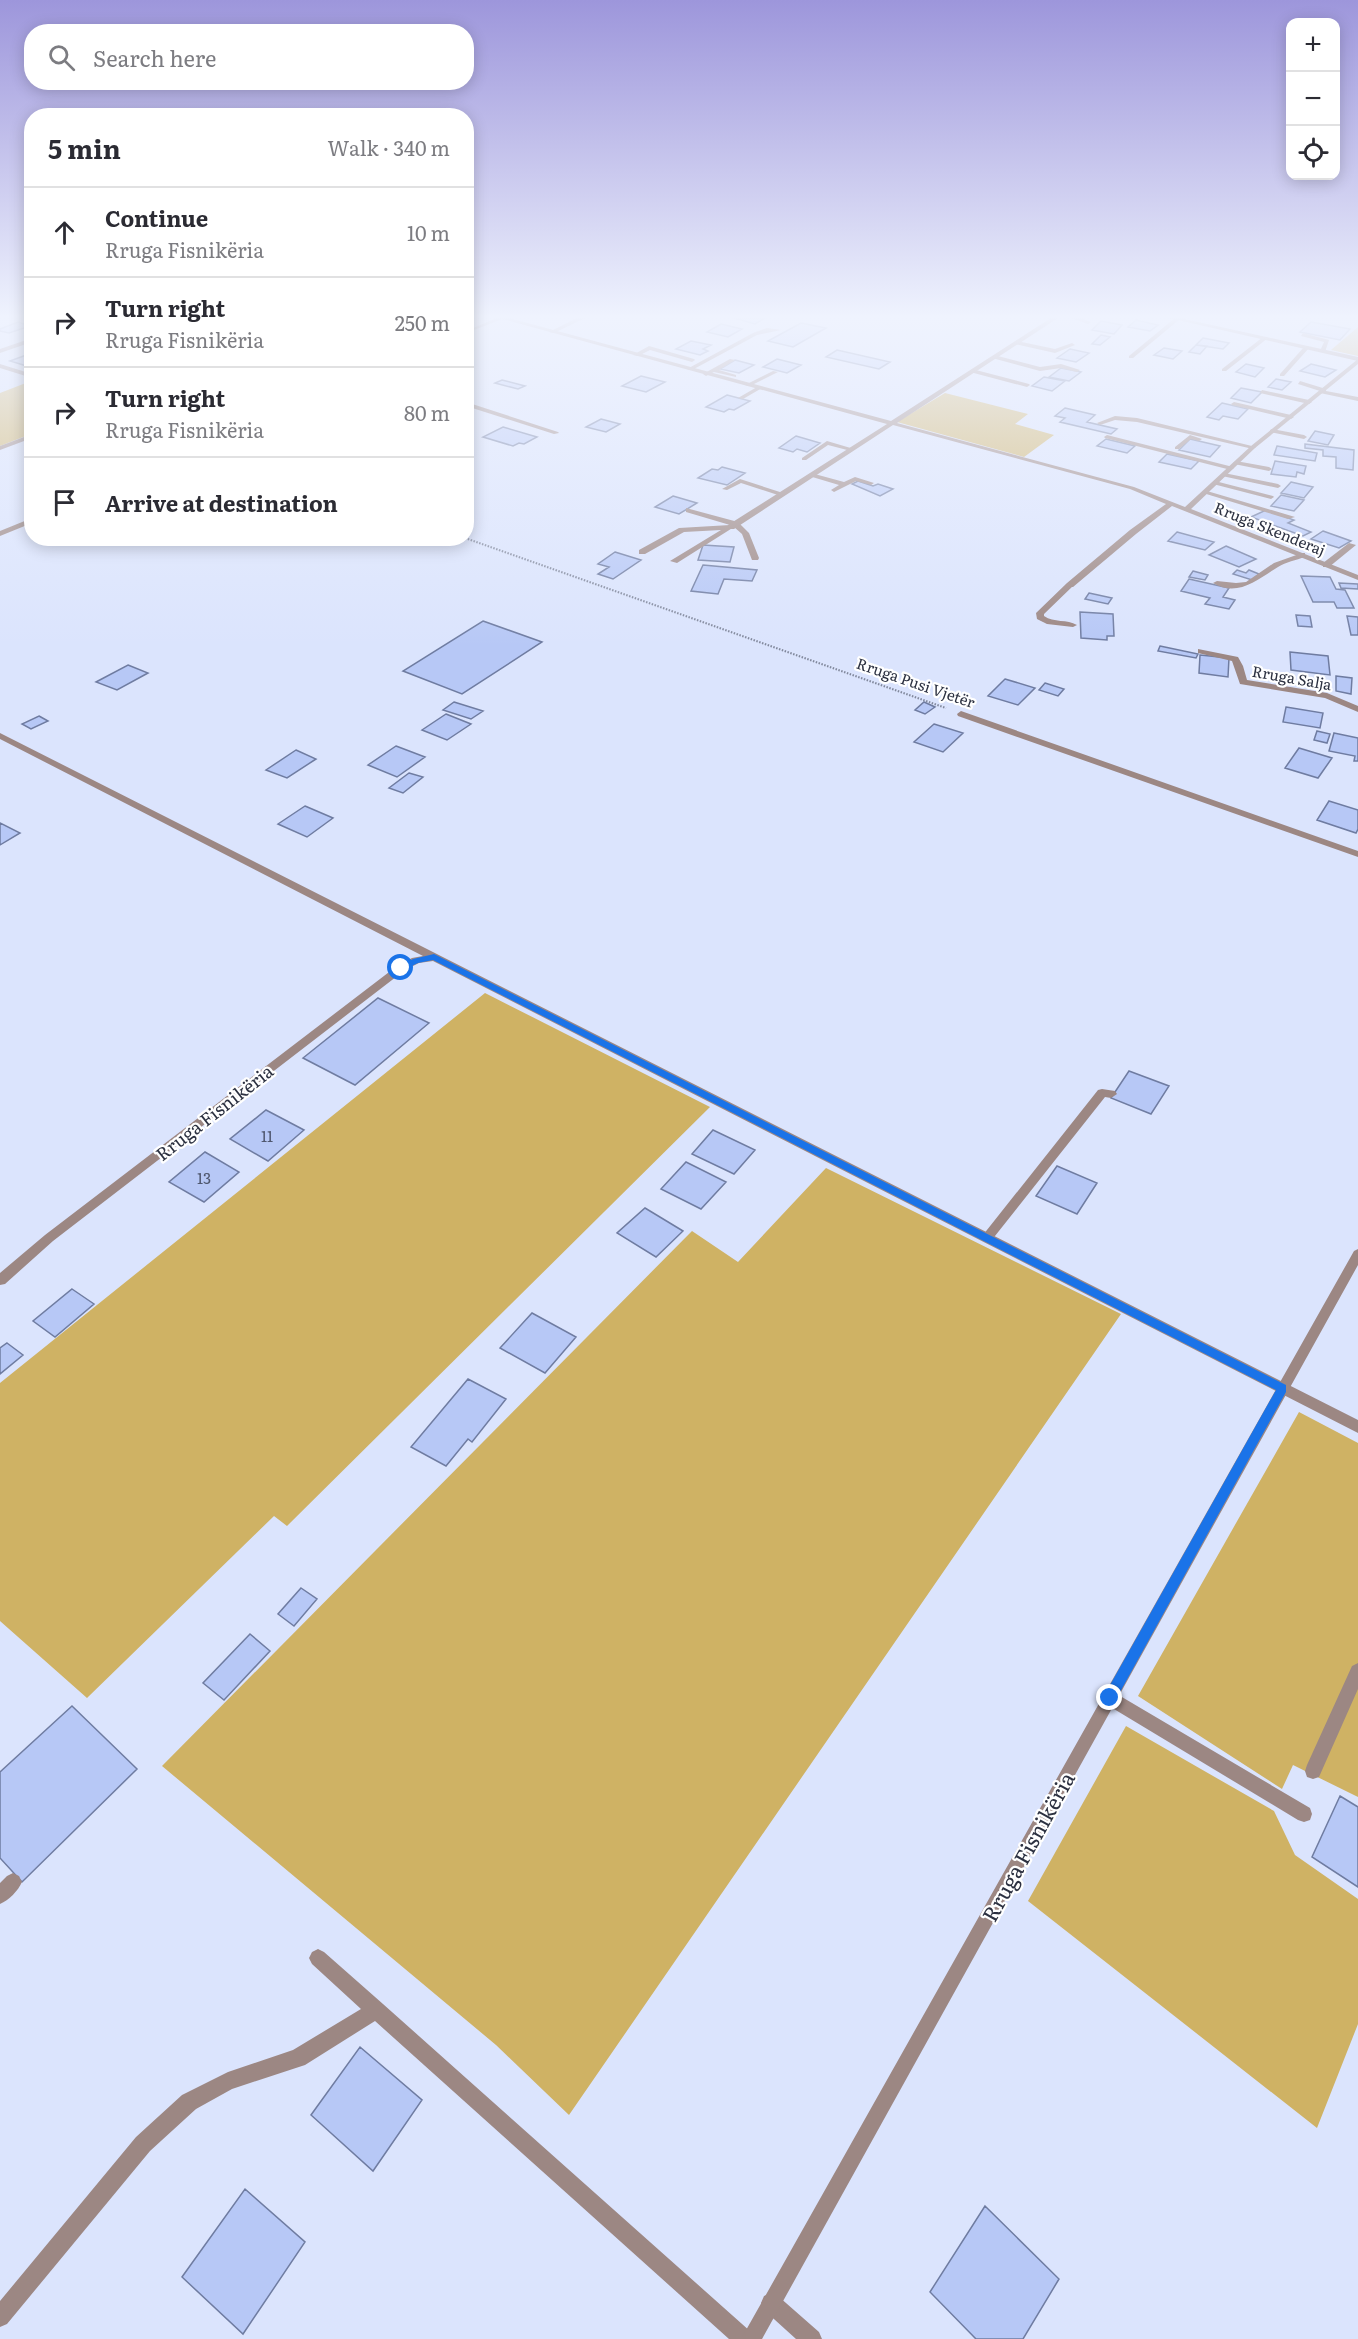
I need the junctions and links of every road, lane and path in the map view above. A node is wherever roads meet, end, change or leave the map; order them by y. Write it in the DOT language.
graph roads {
  1 [pos="538,427"];
  2 [pos="885,427"];
  3 [pos="902,427"];
  4 [pos="1166,427"];
  5 [pos="1277,427"];
  6 [pos="1272,431"];
  7 [pos="556,433"];
  8 [pos="1107,437"];
  9 [pos="1304,437"];
  10 [pos="22,440"];
  11 [pos="0,448"];
  12 [pos="1177,448"];
  13 [pos="1251,448"];
  14 [pos="851,449"];
  15 [pos="804,459"];
  16 [pos="1234,465"];
  17 [pos="1269,469"];
  18 [pos="811,475"];
  19 [pos="1224,475"];
  20 [pos="871,483"];
  21 [pos="1215,483"];
  22 [pos="844,484"];
  23 [pos="1278,486"];
  24 [pos="725,489"];
  25 [pos="834,490"];
  26 [pos="1206,492"];
  27 [pos="782,494"];
  28 [pos="1271,497"];
  29 [pos="1172,503"];
  30 [pos="1187,509"];
  31 [pos="689,510"];
  32 [pos="1291,517"];
  33 [pos="24,524"];
  34 [pos="733,525"];
  35 [pos="0,534"];
  36 [pos="474,542"];
  37 [pos="1352,545"];
  38 [pos="642,552"];
  39 [pos="1302,555"];
  40 [pos="755,558"];
  41 [pos="674,561"];
  42 [pos="1326,565"];
  43 [pos="1358,578"];
  44 [pos="1217,584"];
  45 [pos="1073,625"];
  46 [pos="1200,651"];
  47 [pos="1358,709"];
  48 [pos="961,714"];
  49 [pos="0,736"];
  50 [pos="1358,854"];
  51 [pos="434,957"];
  52 [pos="1112,1094"];
  53 [pos="987,1238"];
  54 [pos="1358,1254"];
  55 [pos="0,1280"];
  56 [pos="1282,1389"];
  57 [pos="1358,1427"];
  58 [pos="1358,1671"];
  59 [pos="1110,1698"];
  60 [pos="1313,1771"];
  61 [pos="1304,1814"];
  62 [pos="13,1882"];
  63 [pos="0,1895"];
  64 [pos="318,1958"];
  65 [pos="377,2010"];
  66 [pos="771,2303"];
  67 [pos="0,2317"];
  68 [pos="744,2339"];
  69 [pos="751,2339"];
  70 [pos="812,2339"];
  1 -- 7 [label="street"];
  2 -- 14 [label="street"];
  3 -- 29 [label="street, Rruga Skenderaj"];
  4 -- 13 [label="street"];
  5 -- 6 [label="street"];
  6 -- 9 [label="street"];
  6 -- 13 [label="street"];
  8 -- 16 [label="street"];
  10 -- 11 [label="street"];
  12 -- 13 [label="street"];
  13 -- 16 [label="street"];
  14 -- 15 [label="street"];
  14 -- 18 [label="street"];
  16 -- 17 [label="street"];
  16 -- 19 [label="street"];
  18 -- 22 [label="street"];
  18 -- 27 [label="street"];
  19 -- 21 [label="street"];
  19 -- 23 [label="street"];
  20 -- 22 [label="street"];
  21 -- 26 [label="street"];
  21 -- 28 [label="street"];
  22 -- 25 [label="street"];
  24 -- 27 [label="street"];
  26 -- 30 [label="street"];
  26 -- 32 [label="street"];
  27 -- 34 [label="street"];
  29 -- 30 [label="street, Rruga Skenderaj"];
  29 -- 45 [label="street"];
  30 -- 39 [label="street, Rruga Skenderaj"];
  31 -- 34 [label="street"];
  33 -- 35 [label="street"];
  34 -- 38 [label="street"];
  34 -- 40 [label="street"];
  34 -- 41 [label="street"];
  36 -- 48 [label="path, Rruga Pusi Vjetër"];
  37 -- 42 [label="street"];
  39 -- 42 [label="street, Rruga Skenderaj"];
  39 -- 44 [label="street"];
  42 -- 43 [label="street, Rruga Skenderaj"];
  46 -- 47 [label="street, Rruga Salja"];
  48 -- 50 [label="street, Rruga Pusi Vjetër"];
  49 -- 51 [label="street"];
  51 -- 53 [label="street"];
  51 -- 55 [label="street, Rruga Fisnikëria"];
  52 -- 53 [label="street"];
  53 -- 56 [label="street"];
  54 -- 56 [label="street, Rruga Fisnikëria"];
  56 -- 57 [label="street"];
  56 -- 59 [label="street, Rruga Fisnikëria"];
  58 -- 60 [label="street"];
  59 -- 61 [label="street"];
  59 -- 66 [label="street, Rruga Fisnikëria"];
  62 -- 63 [label="street"];
  64 -- 65 [label="street"];
  65 -- 67 [label="street"];
  65 -- 68 [label="street"];
  66 -- 69 [label="street, Rruga Fisnikëria"];
  66 -- 70 [label="street"];
}
